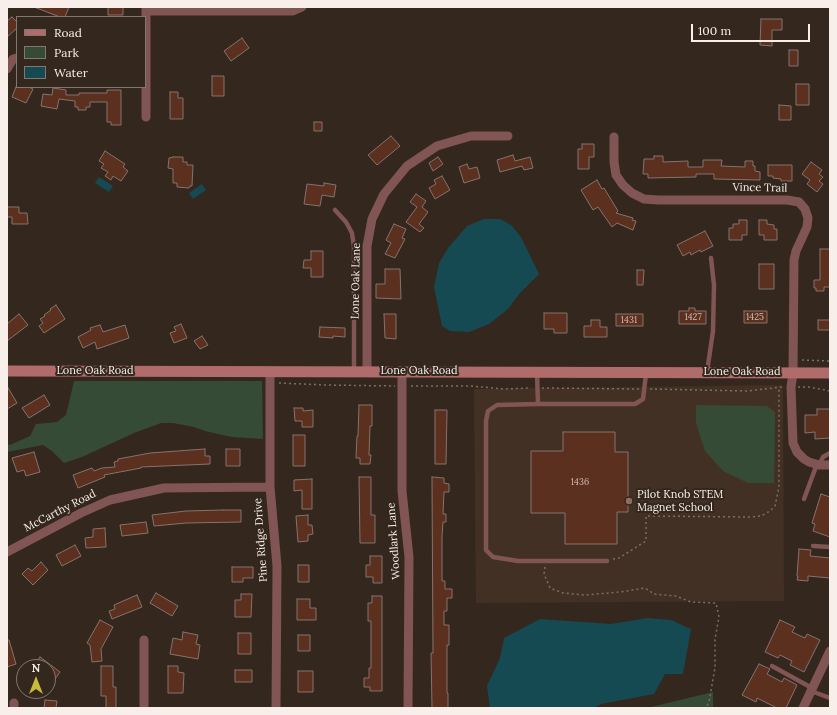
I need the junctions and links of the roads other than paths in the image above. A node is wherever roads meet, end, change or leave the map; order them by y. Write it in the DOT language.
graph roads {
  1 [pos="302,7"];
  2 [pos="146,9"];
  3 [pos="16,58"];
  4 [pos="7,69"];
  5 [pos="145,88"];
  6 [pos="146,117"];
  7 [pos="508,136"];
  8 [pos="614,137"];
  9 [pos="335,210"];
  10 [pos="711,258"];
  11 [pos="7,371"];
  12 [pos="354,371"];
  13 [pos="367,371"];
  14 [pos="402,372"];
  15 [pos="537,372"];
  16 [pos="646,372"];
  17 [pos="707,372"];
  18 [pos="793,373"];
  19 [pos="830,373"];
  20 [pos="270,376"];
  21 [pos="538,404"];
  22 [pos="830,452"];
  23 [pos="818,464"];
  24 [pos="830,465"];
  25 [pos="270,487"];
  26 [pos="804,499"];
  27 [pos="813,546"];
  28 [pos="830,547"];
  29 [pos="7,552"];
  30 [pos="607,561"];
  31 [pos="144,640"];
  32 [pos="830,651"];
  33 [pos="772,666"];
  34 [pos="812,689"];
  35 [pos="830,698"];
  36 [pos="144,708"];
  37 [pos="276,708"];
  38 [pos="408,708"];
  39 [pos="803,708"];
  1 -- 2 [label="street"];
  3 -- 4 [label="street"];
  5 -- 6 [label="street"];
  7 -- 13 [label="street, Lone Oak Lane"];
  8 -- 18 [label="street, Vince Trail"];
  9 -- 12 [label="lane"];
  10 -- 17 [label="lane"];
  11 -- 20 [label="main road, Lone Oak Road"];
  12 -- 13 [label="main road, Lone Oak Road"];
  12 -- 20 [label="main road, Lone Oak Road"];
  13 -- 14 [label="main road, Lone Oak Road"];
  14 -- 15 [label="main road, Lone Oak Road"];
  14 -- 38 [label="street, Woodlark Lane"];
  15 -- 16 [label="main road, Lone Oak Road"];
  15 -- 21 [label="lane"];
  16 -- 17 [label="main road, Lone Oak Road"];
  16 -- 21 [label="lane"];
  17 -- 18 [label="main road, Lone Oak Road"];
  18 -- 19 [label="main road, Lone Oak Road"];
  18 -- 23 [label="street, Vince Trail"];
  20 -- 25 [label="street, Pine Ridge Drive"];
  21 -- 30 [label="lane"];
  22 -- 23 [label="lane"];
  23 -- 24 [label="street"];
  23 -- 26 [label="lane"];
  25 -- 29 [label="street, McCarthy Road"];
  25 -- 37 [label="street, Pine Ridge Drive"];
  27 -- 28 [label="lane"];
  31 -- 36 [label="street"];
  32 -- 34 [label="street"];
  33 -- 34 [label="lane"];
  34 -- 35 [label="lane"];
  34 -- 39 [label="street"];
}
